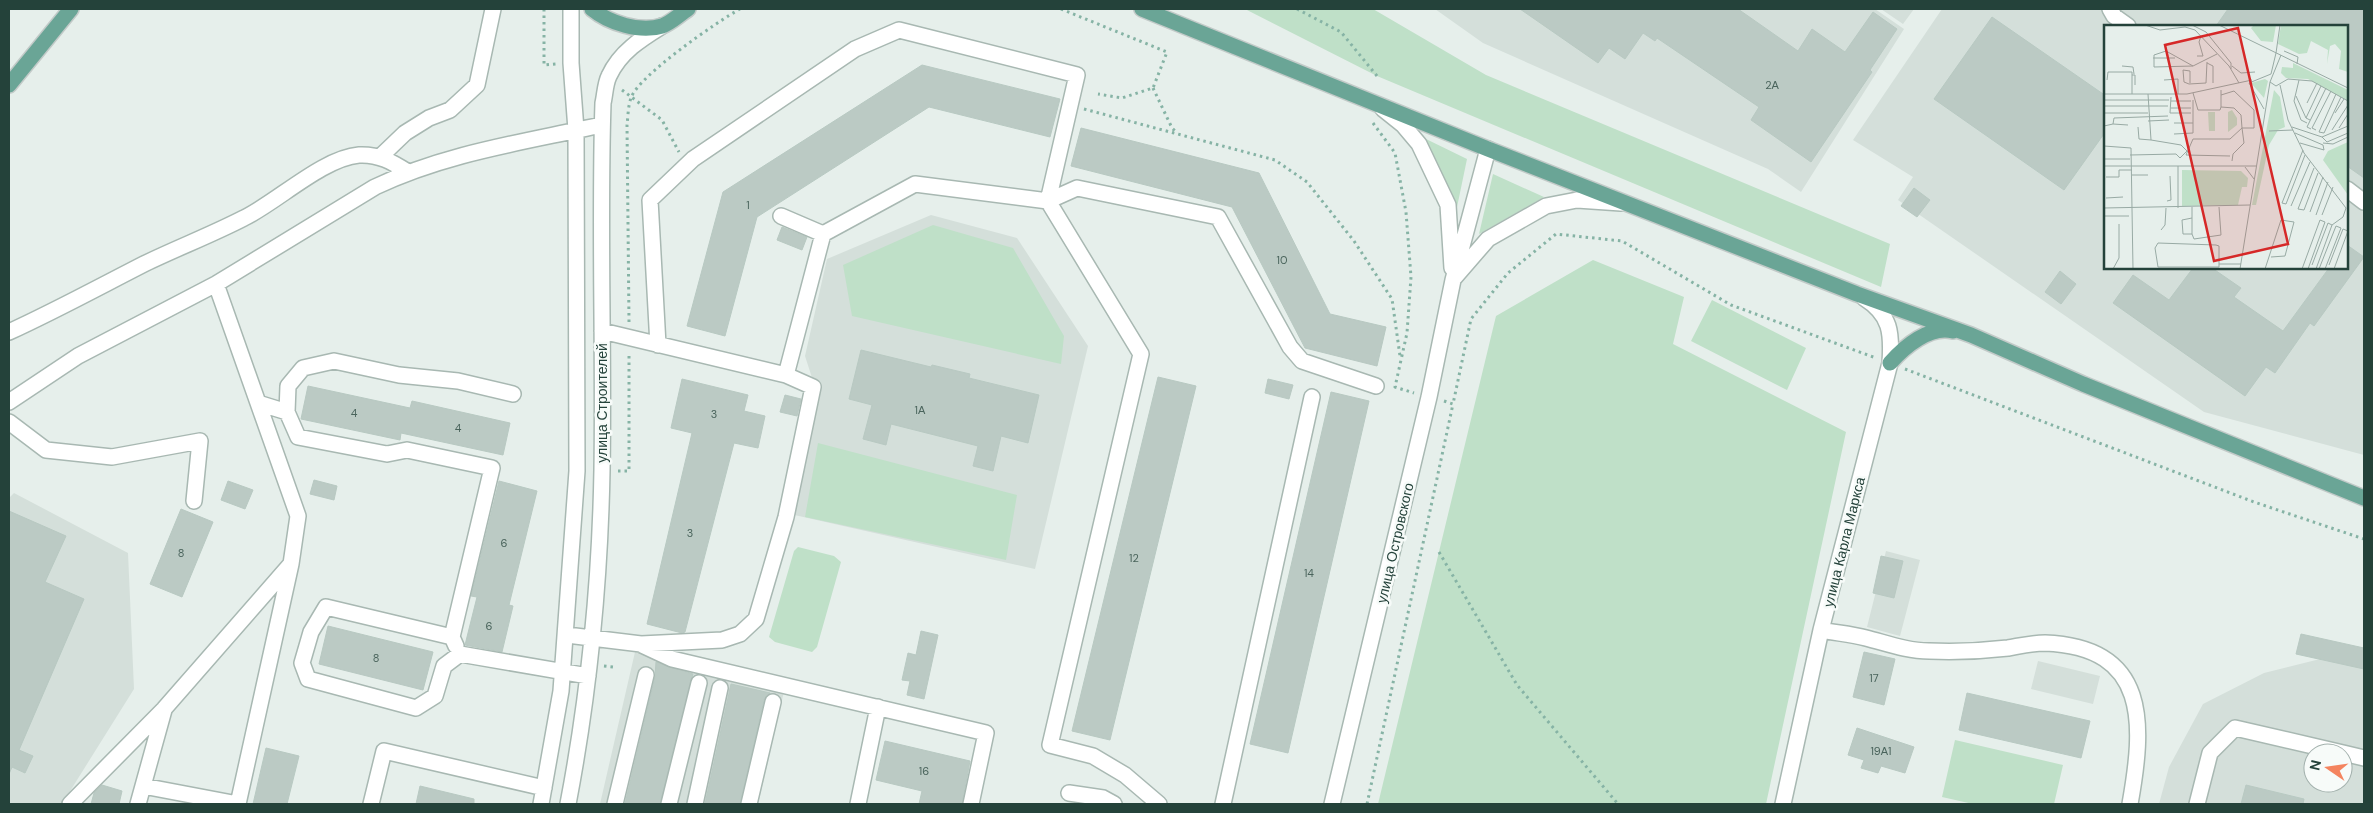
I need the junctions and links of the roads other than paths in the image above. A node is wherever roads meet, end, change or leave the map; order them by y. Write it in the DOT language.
graph roads {
  1 [pos="72,9"];
  2 [pos="493,9"];
  3 [pos="571,9"];
  4 [pos="592,9"];
  5 [pos="688,9"];
  6 [pos="1142,9"];
  7 [pos="2110,9"];
  8 [pos="664,25"];
  9 [pos="2127,25"];
  10 [pos="9,85"];
  11 [pos="1375,103"];
  12 [pos="601,125"];
  13 [pos="576,130"];
  14 [pos="1488,149"];
  15 [pos="382,156"];
  16 [pos="408,172"];
  17 [pos="2348,190"];
  18 [pos="1048,201"];
  19 [pos="2364,202"];
  20 [pos="1628,204"];
  21 [pos="781,216"];
  22 [pos="823,234"];
  23 [pos="1453,280"];
  24 [pos="216,284"];
  25 [pos="1857,294"];
  26 [pos="602,331"];
  27 [pos="9,332"];
  28 [pos="1971,335"];
  29 [pos="658,345"];
  30 [pos="1890,362"];
  31 [pos="786,375"];
  32 [pos="1376,386"];
  33 [pos="514,394"];
  34 [pos="1312,397"];
  35 [pos="9,402"];
  36 [pos="258,402"];
  37 [pos="287,412"];
  38 [pos="9,422"];
  39 [pos="2364,498"];
  40 [pos="194,501"];
  41 [pos="290,564"];
  42 [pos="1821,630"];
  43 [pos="567,635"];
  44 [pos="452,637"];
  45 [pos="593,638"];
  46 [pos="641,644"];
  47 [pos="460,654"];
  48 [pos="563,672"];
  49 [pos="646,675"];
  50 [pos="588,676"];
  51 [pos="699,683"];
  52 [pos="720,688"];
  53 [pos="774,702"];
  54 [pos="878,707"];
  55 [pos="164,708"];
  56 [pos="2303,744"];
  57 [pos="143,786"];
  58 [pos="544,788"];
  59 [pos="1070,792"];
  60 [pos="70,804"];
  61 [pos="138,804"];
  62 [pos="238,804"];
  63 [pos="371,804"];
  64 [pos="541,804"];
  65 [pos="568,804"];
  66 [pos="615,804"];
  67 [pos="669,804"];
  68 [pos="695,804"];
  69 [pos="749,804"];
  70 [pos="858,804"];
  71 [pos="971,804"];
  72 [pos="1114,804"];
  73 [pos="1159,804"];
  74 [pos="1224,804"];
  75 [pos="1332,804"];
  76 [pos="1784,804"];
  77 [pos="2130,804"];
  78 [pos="2197,804"];
  1 -- 10 [label="main road"];
  2 -- 15 [label="street"];
  3 -- 13 [label="street, улица Строителей"];
  4 -- 8 [label="main road"];
  5 -- 8 [label="main road"];
  6 -- 11 [label="main road"];
  7 -- 9 [label="street"];
  8 -- 12 [label="street, улица Строителей"];
  11 -- 14 [label="main road"];
  11 -- 23 [label="street"];
  12 -- 13 [label="street"];
  12 -- 26 [label="street, улица Строителей"];
  13 -- 16 [label="street"];
  13 -- 43 [label="street, улица Строителей"];
  14 -- 20 [label="main road"];
  14 -- 23 [label="street"];
  15 -- 16 [label="street"];
  15 -- 27 [label="street"];
  16 -- 24 [label="street"];
  17 -- 19 [label="street"];
  18 -- 22 [label="street"];
  18 -- 29 [label="street"];
  18 -- 32 [label="street"];
  18 -- 73 [label="street"];
  20 -- 23 [label="street"];
  20 -- 25 [label="main road"];
  21 -- 22 [label="street"];
  22 -- 31 [label="street"];
  23 -- 75 [label="street, улица Островского"];
  24 -- 35 [label="street"];
  24 -- 36 [label="street"];
  25 -- 28 [label="main road"];
  25 -- 30 [label="street, улица Карла Маркса"];
  26 -- 29 [label="street"];
  26 -- 45 [label="street, улица Строителей"];
  28 -- 30 [label="main road"];
  28 -- 39 [label="main road"];
  29 -- 31 [label="street"];
  30 -- 42 [label="street, улица Карла Маркса"];
  31 -- 46 [label="street"];
  33 -- 37 [label="street"];
  34 -- 74 [label="street"];
  36 -- 37 [label="street"];
  36 -- 41 [label="street"];
  37 -- 44 [label="street"];
  38 -- 40 [label="street"];
  41 -- 55 [label="street"];
  41 -- 62 [label="street"];
  42 -- 76 [label="street, улица Карла Маркса"];
  42 -- 77 [label="street"];
  43 -- 45 [label="street"];
  43 -- 48 [label="street, улица Строителей"];
  44 -- 47 [label="street"];
  44 -- 47 [label="street"];
  45 -- 46 [label="street"];
  45 -- 50 [label="street, улица Строителей"];
  46 -- 54 [label="street"];
  47 -- 48 [label="street"];
  48 -- 50 [label="street"];
  48 -- 58 [label="street, улица Строителей"];
  49 -- 66 [label="street"];
  50 -- 65 [label="street, улица Строителей"];
  51 -- 67 [label="street"];
  52 -- 68 [label="street"];
  53 -- 69 [label="street"];
  54 -- 70 [label="street"];
  54 -- 71 [label="street"];
  55 -- 57 [label="street"];
  55 -- 60 [label="street"];
  56 -- 78 [label="street"];
  57 -- 61 [label="street"];
  57 -- 62 [label="street"];
  58 -- 63 [label="street"];
  58 -- 64 [label="street, улица Строителей"];
  59 -- 72 [label="street"];
}
